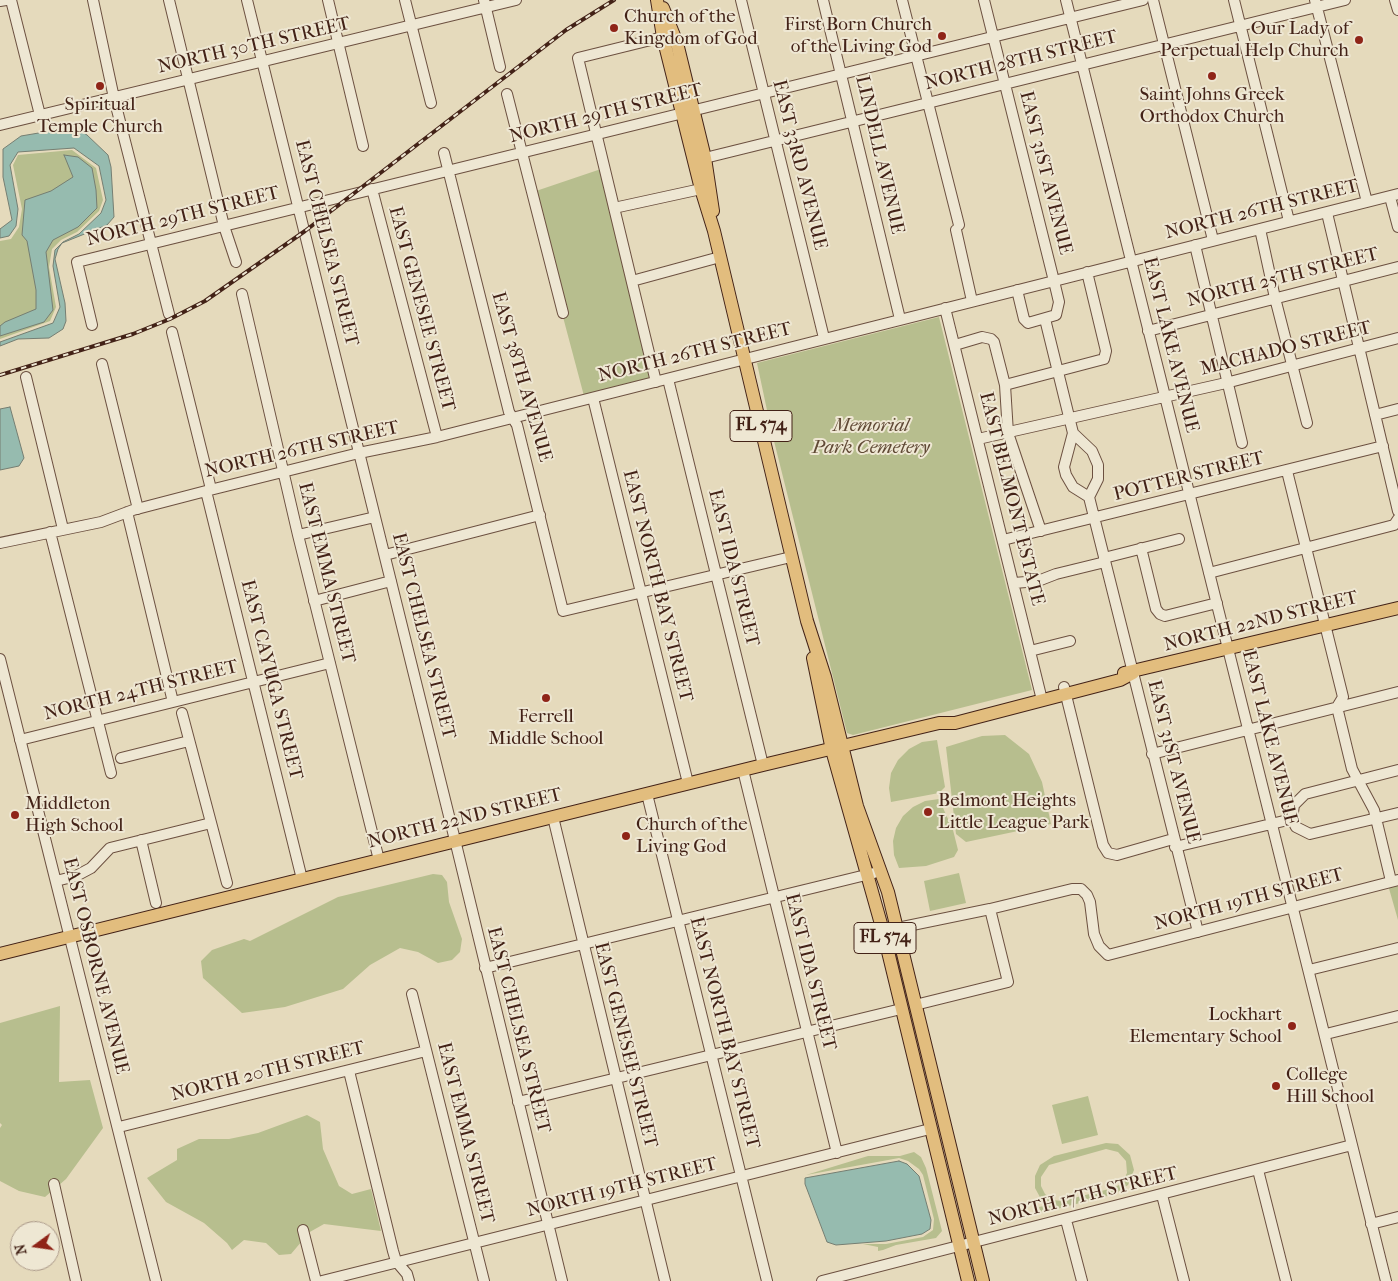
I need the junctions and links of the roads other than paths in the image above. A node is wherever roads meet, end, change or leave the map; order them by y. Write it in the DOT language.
graph roads {
  1 [pos="6,0"];
  2 [pos="11,0"];
  3 [pos="93,0"];
  4 [pos="169,0"];
  5 [pos="247,0"];
  6 [pos="328,0"];
  7 [pos="406,0"];
  8 [pos="516,0"];
  9 [pos="658,0"];
  10 [pos="741,0"];
  11 [pos="823,0"];
  12 [pos="902,0"];
  13 [pos="984,0"];
  14 [pos="1066,0"];
  15 [pos="1143,0"];
  16 [pos="1153,0"];
  17 [pos="1234,0"];
  18 [pos="1345,0"];
  19 [pos="1395,0"];
  20 [pos="0,1"];
  21 [pos="1315,3"];
  22 [pos="485,4"];
  23 [pos="1398,10"];
  24 [pos="1070,18"];
  25 [pos="1241,25"];
  26 [pos="412,26"];
  27 [pos="663,37"];
  28 [pos="994,37"];
  29 [pos="339,44"];
  30 [pos="1164,45"];
  31 [pos="916,56"];
  32 [pos="263,62"];
  33 [pos="1082,64"];
  34 [pos="500,67"];
  35 [pos="842,74"];
  36 [pos="188,79"];
  37 [pos="1005,83"];
  38 [pos="764,93"];
  39 [pos="507,94"];
  40 [pos="114,98"];
  41 [pos="928,101"];
  42 [pos="431,103"];
  43 [pos="688,112"];
  44 [pos="40,115"];
  45 [pos="852,121"];
  46 [pos="0,125"];
  47 [pos="596,134"];
  48 [pos="775,140"];
  49 [pos="363,146"];
  50 [pos="444,153"];
  51 [pos="522,153"];
  52 [pos="705,158"];
  53 [pos="448,170"];
  54 [pos="372,189"];
  55 [pos="701,189"];
  56 [pos="1394,195"];
  57 [pos="1367,202"];
  58 [pos="299,206"];
  59 [pos="614,208"];
  60 [pos="1327,213"];
  61 [pos="1289,221"];
  62 [pos="224,226"];
  63 [pos="1398,227"];
  64 [pos="1260,229"];
  65 [pos="714,231"];
  66 [pos="1213,240"];
  67 [pos="151,244"];
  68 [pos="1196,245"];
  69 [pos="720,258"];
  70 [pos="1130,261"];
  71 [pos="236,262"];
  72 [pos="1398,267"];
  73 [pos="1087,272"];
  74 [pos="1054,280"];
  75 [pos="632,281"];
  76 [pos="1344,282"];
  77 [pos="1017,290"];
  78 [pos="242,294"];
  79 [pos="1275,298"];
  80 [pos="972,301"];
  81 [pos="945,308"];
  82 [pos="563,313"];
  83 [pos="169,314"];
  84 [pos="1212,314"];
  85 [pos="900,319"];
  86 [pos="1045,319"];
  87 [pos="92,325"];
  88 [pos="1148,331"];
  89 [pos="172,332"];
  90 [pos="824,338"];
  91 [pos="1398,338"];
  92 [pos="955,345"];
  93 [pos="1359,349"];
  94 [pos="745,359"];
  95 [pos="102,364"];
  96 [pos="1292,365"];
  97 [pos="1057,372"];
  98 [pos="26,377"];
  99 [pos="668,379"];
  100 [pos="656,382"];
  101 [pos="1226,382"];
  102 [pos="1005,385"];
  103 [pos="1165,397"];
  104 [pos="593,398"];
  105 [pos="1398,409"];
  106 [pos="1375,415"];
  107 [pos="512,418"];
  108 [pos="1068,419"];
  109 [pos="1307,423"];
  110 [pos="1008,433"];
  111 [pos="1073,433"];
  112 [pos="437,437"];
  113 [pos="978,439"];
  114 [pos="1242,443"];
  115 [pos="1382,446"];
  116 [pos="359,453"];
  117 [pos="1287,471"];
  118 [pos="283,472"];
  119 [pos="209,490"];
  120 [pos="1190,495"];
  121 [pos="1089,497"];
  122 [pos="132,510"];
  123 [pos="1398,511"];
  124 [pos="540,515"];
  125 [pos="375,516"];
  126 [pos="1094,518"];
  127 [pos="1398,519"];
  128 [pos="63,529"];
  129 [pos="1041,531"];
  130 [pos="50,532"];
  131 [pos="298,535"];
  132 [pos="1179,539"];
  133 [pos="1003,540"];
  134 [pos="0,543"];
  135 [pos="1306,547"];
  136 [pos="1141,548"];
  137 [pos="385,555"];
  138 [pos="791,557"];
  139 [pos="1104,560"];
  140 [pos="1209,573"];
  141 [pos="716,574"];
  142 [pos="391,581"];
  143 [pos="1014,583"];
  144 [pos="642,592"];
  145 [pos="314,601"];
  146 [pos="1217,603"];
  147 [pos="1398,608"];
  148 [pos="1326,626"];
  149 [pos="1070,641"];
  150 [pos="1229,649"];
  151 [pos="1030,651"];
  152 [pos="0,660"];
  153 [pos="330,663"];
  154 [pos="1133,673"];
  155 [pos="253,681"];
  156 [pos="1065,690"];
  157 [pos="1398,692"];
  158 [pos="1042,696"];
  159 [pos="173,702"];
  160 [pos="1338,707"];
  161 [pos="182,713"];
  162 [pos="97,721"];
  163 [pos="1247,731"];
  164 [pos="20,740"];
  165 [pos="189,741"];
  166 [pos="837,749"];
  167 [pos="1152,754"];
  168 [pos="121,758"];
  169 [pos="763,765"];
  170 [pos="743,770"];
  171 [pos="1398,770"];
  172 [pos="110,773"];
  173 [pos="1358,780"];
  174 [pos="688,783"];
  175 [pos="647,794"];
  176 [pos="1398,813"];
  177 [pos="553,817"];
  178 [pos="1375,818"];
  179 [pos="1292,819"];
  180 [pos="211,823"];
  181 [pos="1272,824"];
  182 [pos="141,840"];
  183 [pos="456,840"];
  184 [pos="1174,843"];
  185 [pos="379,860"];
  186 [pos="882,871"];
  187 [pos="869,874"];
  188 [pos="302,879"];
  189 [pos="56,881"];
  190 [pos="1394,881"];
  191 [pos="227,883"];
  192 [pos="774,897"];
  193 [pos="156,903"];
  194 [pos="1293,906"];
  195 [pos="990,909"];
  196 [pos="678,921"];
  197 [pos="896,928"];
  198 [pos="883,931"];
  199 [pos="1198,932"];
  200 [pos="70,936"];
  201 [pos="583,944"];
  202 [pos="1398,948"];
  203 [pos="0,954"];
  204 [pos="485,968"];
  205 [pos="892,968"];
  206 [pos="1309,970"];
  207 [pos="412,994"];
  208 [pos="915,1005"];
  209 [pos="901,1009"];
  210 [pos="1398,1016"];
  211 [pos="807,1032"];
  212 [pos="1326,1034"];
  213 [pos="426,1051"];
  214 [pos="711,1055"];
  215 [pos="349,1070"];
  216 [pos="616,1078"];
  217 [pos="518,1102"];
  218 [pos="119,1127"];
  219 [pos="930,1129"];
  220 [pos="1352,1146"];
  221 [pos="837,1153"];
  222 [pos="1258,1170"];
  223 [pos="741,1176"];
  224 [pos="54,1184"];
  225 [pos="1162,1195"];
  226 [pos="645,1200"];
  227 [pos="1398,1217"];
  228 [pos="1066,1220"];
  229 [pos="548,1224"];
  230 [pos="1371,1224"];
  231 [pos="303,1230"];
  232 [pos="474,1242"];
  233 [pos="973,1243"];
  234 [pos="959,1247"];
  235 [pos="396,1261"];
  236 [pos="866,1270"];
  237 [pos="359,1276"];
  238 [pos="1384,1280"];
  239 [pos="76,1281"];
  240 [pos="156,1281"];
  241 [pos="316,1281"];
  242 [pos="322,1281"];
  243 [pos="410,1281"];
  244 [pos="484,1281"];
  245 [pos="562,1281"];
  246 [pos="665,1281"];
  247 [pos="767,1281"];
  248 [pos="822,1281"];
  249 [pos="869,1281"];
  250 [pos="968,1281"];
  251 [pos="983,1281"];
  252 [pos="1082,1281"];
  253 [pos="1184,1281"];
  254 [pos="1286,1281"];
  1 -- 20 [label="street"];
  2 -- 44 [label="street"];
  3 -- 40 [label="street"];
  4 -- 36 [label="street"];
  5 -- 32 [label="street, EAST CHELSEA STREET"];
  6 -- 29 [label="street"];
  7 -- 26 [label="street"];
  8 -- 22 [label="street, NORTH 30TH STREET"];
  9 -- 27 [label="main road, FL 574"];
  9 -- 43 [label="main road, FL 574"];
  10 -- 38 [label="street, EAST 33RD AVENUE"];
  11 -- 35 [label="street, LINDELL AVENUE"];
  12 -- 31 [label="street"];
  13 -- 28 [label="street, EAST 31ST AVENUE"];
  14 -- 24 [label="street, EAST LAKE AVENUE"];
  15 -- 24 [label="street, NORTH 29TH STREET"];
  16 -- 30 [label="street"];
  17 -- 25 [label="street"];
  18 -- 21 [label="street, NORTH 28TH STREET"];
  19 -- 23 [label="street"];
  21 -- 25 [label="street, NORTH 28TH STREET"];
  21 -- 57 [label="street"];
  22 -- 26 [label="street, NORTH 30TH STREET"];
  22 -- 34 [label="street"];
  24 -- 28 [label="street, NORTH 29TH STREET"];
  24 -- 33 [label="street, EAST LAKE AVENUE"];
  25 -- 30 [label="street, NORTH 28TH STREET"];
  25 -- 61 [label="street"];
  26 -- 29 [label="street, NORTH 30TH STREET"];
  26 -- 42 [label="street"];
  27 -- 43 [label="main road, FL 574"];
  27 -- 47 [label="street"];
  28 -- 31 [label="street, NORTH 29TH STREET"];
  28 -- 37 [label="street, EAST 31ST AVENUE"];
  29 -- 32 [label="street, NORTH 30TH STREET"];
  29 -- 49 [label="street"];
  30 -- 33 [label="street, NORTH 28TH STREET"];
  30 -- 66 [label="street"];
  31 -- 35 [label="street, NORTH 29TH STREET"];
  31 -- 41 [label="street"];
  32 -- 36 [label="street, NORTH 30TH STREET"];
  32 -- 58 [label="street, EAST CHELSEA STREET"];
  33 -- 37 [label="street, NORTH 28TH STREET"];
  33 -- 70 [label="street, EAST LAKE AVENUE"];
  35 -- 38 [label="street, NORTH 29TH STREET"];
  35 -- 45 [label="street, LINDELL AVENUE"];
  36 -- 40 [label="street, NORTH 30TH STREET"];
  36 -- 62 [label="street"];
  37 -- 41 [label="street, NORTH 28TH STREET"];
  37 -- 74 [label="street, EAST 31ST AVENUE"];
  38 -- 43 [label="street, NORTH 29TH STREET"];
  38 -- 48 [label="street, EAST 33RD AVENUE"];
  39 -- 51 [label="street"];
  40 -- 44 [label="street, NORTH 30TH STREET"];
  40 -- 67 [label="street"];
  41 -- 45 [label="street, NORTH 28TH STREET"];
  41 -- 80 [label="street"];
  43 -- 47 [label="street, NORTH 29TH STREET"];
  43 -- 52 [label="main road, FL 574"];
  43 -- 55 [label="main road, FL 574"];
  44 -- 46 [label="street, NORTH 30TH STREET"];
  45 -- 48 [label="street, NORTH 28TH STREET"];
  45 -- 85 [label="street, LINDELL AVENUE"];
  47 -- 51 [label="street, NORTH 29TH STREET"];
  47 -- 59 [label="street"];
  48 -- 52 [label="street, NORTH 28TH STREET"];
  48 -- 90 [label="street, EAST 33RD AVENUE"];
  50 -- 53 [label="street, EAST 38TH AVENUE"];
  51 -- 53 [label="street, NORTH 29TH STREET"];
  51 -- 82 [label="street"];
  52 -- 65 [label="main road, FL 574"];
  53 -- 54 [label="street, NORTH 29TH STREET"];
  53 -- 107 [label="street, EAST 38TH AVENUE"];
  54 -- 58 [label="street, NORTH 29TH STREET"];
  54 -- 112 [label="street, EAST GENESEE STREET"];
  55 -- 59 [label="street"];
  55 -- 65 [label="main road, FL 574"];
  56 -- 57 [label="street, NORTH 26TH STREET"];
  56 -- 63 [label="street"];
  57 -- 60 [label="street, NORTH 26TH STREET"];
  58 -- 62 [label="street, NORTH 29TH STREET"];
  58 -- 116 [label="street, EAST CHELSEA STREET"];
  59 -- 75 [label="street"];
  60 -- 61 [label="street, NORTH 26TH STREET"];
  60 -- 76 [label="street"];
  61 -- 64 [label="street, NORTH 26TH STREET"];
  62 -- 67 [label="street, NORTH 29TH STREET"];
  62 -- 71 [label="street"];
  64 -- 66 [label="street, NORTH 26TH STREET"];
  64 -- 79 [label="street"];
  65 -- 69 [label="main road, FL 574"];
  66 -- 68 [label="street, NORTH 26TH STREET"];
  67 -- 83 [label="street"];
  67 -- 87 [label="street, NORTH 29TH STREET"];
  68 -- 70 [label="street, NORTH 26TH STREET"];
  68 -- 84 [label="street"];
  69 -- 75 [label="street"];
  69 -- 94 [label="main road, FL 574"];
  70 -- 73 [label="street, NORTH 26TH STREET"];
  70 -- 88 [label="street, EAST LAKE AVENUE"];
  72 -- 76 [label="street, NORTH 25TH STREET"];
  73 -- 74 [label="street, NORTH 26TH STREET"];
  73 -- 97 [label="street"];
  74 -- 77 [label="street, NORTH 26TH STREET"];
  74 -- 86 [label="street, EAST 31ST AVENUE"];
  75 -- 100 [label="street"];
  76 -- 79 [label="street, NORTH 25TH STREET"];
  76 -- 93 [label="street"];
  77 -- 80 [label="street, NORTH 26TH STREET"];
  77 -- 86 [label="street"];
  78 -- 118 [label="street, EAST EMMA STREET"];
  79 -- 84 [label="street, NORTH 25TH STREET"];
  79 -- 96 [label="street"];
  80 -- 81 [label="street, NORTH 26TH STREET"];
  81 -- 85 [label="street, NORTH 26TH STREET"];
  81 -- 92 [label="street, EAST BELMONT ESTATE"];
  84 -- 88 [label="street, NORTH 25TH STREET"];
  84 -- 101 [label="street"];
  85 -- 90 [label="street, NORTH 26TH STREET"];
  86 -- 97 [label="street"];
  88 -- 103 [label="street, EAST LAKE AVENUE"];
  89 -- 119 [label="street, EAST CAYUGA STREET"];
  90 -- 94 [label="street, NORTH 26TH STREET"];
  91 -- 93 [label="street, MACHADO STREET"];
  92 -- 102 [label="street"];
  92 -- 113 [label="street, EAST BELMONT ESTATE"];
  93 -- 96 [label="street, MACHADO STREET"];
  93 -- 106 [label="street"];
  94 -- 99 [label="street, NORTH 26TH STREET"];
  94 -- 138 [label="main road, FL 574"];
  95 -- 122 [label="street"];
  96 -- 101 [label="street, MACHADO STREET"];
  96 -- 109 [label="street"];
  97 -- 102 [label="street"];
  97 -- 108 [label="street"];
  98 -- 128 [label="street"];
  99 -- 100 [label="street, NORTH 26TH STREET"];
  99 -- 141 [label="street, EAST IDA STREET"];
  100 -- 104 [label="street, NORTH 26TH STREET"];
  101 -- 103 [label="street, MACHADO STREET"];
  101 -- 114 [label="street"];
  102 -- 110 [label="street"];
  103 -- 108 [label="street, MACHADO STREET"];
  103 -- 120 [label="street, EAST LAKE AVENUE"];
  104 -- 107 [label="street, NORTH 26TH STREET"];
  104 -- 144 [label="street, EAST NORTH BAY STREET"];
  105 -- 106 [label="street"];
  106 -- 115 [label="street"];
  107 -- 112 [label="street, NORTH 26TH STREET"];
  107 -- 124 [label="street, EAST 38TH AVENUE"];
  108 -- 110 [label="street, MACHADO STREET"];
  108 -- 111 [label="street"];
  110 -- 113 [label="street, MACHADO STREET"];
  110 -- 129 [label="street"];
  111 -- 121 [label="street"];
  111 -- 121 [label="street"];
  112 -- 116 [label="street, NORTH 26TH STREET"];
  113 -- 133 [label="street, EAST BELMONT ESTATE"];
  115 -- 117 [label="street, POTTER STREET"];
  115 -- 123 [label="street"];
  116 -- 118 [label="street, NORTH 26TH STREET"];
  116 -- 125 [label="street, EAST CHELSEA STREET"];
  117 -- 120 [label="street, POTTER STREET"];
  117 -- 135 [label="street"];
  118 -- 119 [label="street, NORTH 26TH STREET"];
  118 -- 131 [label="street, EAST EMMA STREET"];
  119 -- 122 [label="street, NORTH 26TH STREET"];
  119 -- 155 [label="street, EAST CAYUGA STREET"];
  120 -- 126 [label="street, POTTER STREET"];
  120 -- 140 [label="street, EAST LAKE AVENUE"];
  121 -- 126 [label="street, EAST 31ST AVENUE"];
  122 -- 128 [label="street, NORTH 26TH STREET"];
  122 -- 159 [label="street"];
  124 -- 137 [label="street"];
  124 -- 144 [label="street, EAST 38TH AVENUE"];
  125 -- 131 [label="street"];
  125 -- 137 [label="street, EAST CHELSEA STREET"];
  126 -- 129 [label="street, POTTER STREET"];
  126 -- 139 [label="street, EAST 31ST AVENUE"];
  127 -- 135 [label="street"];
  128 -- 130 [label="street, NORTH 26TH STREET"];
  129 -- 133 [label="street, POTTER STREET"];
  130 -- 134 [label="street, NORTH 26TH STREET"];
  130 -- 162 [label="street"];
  131 -- 145 [label="street, EAST EMMA STREET"];
  132 -- 136 [label="street"];
  133 -- 143 [label="street, EAST BELMONT ESTATE"];
  135 -- 140 [label="street"];
  135 -- 148 [label="street"];
  136 -- 139 [label="street"];
  136 -- 146 [label="street"];
  137 -- 142 [label="street, EAST CHELSEA STREET"];
  138 -- 141 [label="street"];
  138 -- 166 [label="main road, FL 574"];
  139 -- 143 [label="street"];
  139 -- 154 [label="street, EAST 31ST AVENUE"];
  140 -- 146 [label="street, EAST LAKE AVENUE"];
  141 -- 144 [label="street"];
  141 -- 169 [label="street, EAST IDA STREET"];
  142 -- 145 [label="street"];
  142 -- 183 [label="street, EAST CHELSEA STREET"];
  143 -- 151 [label="street, EAST BELMONT ESTATE"];
  144 -- 174 [label="street, EAST NORTH BAY STREET"];
  145 -- 153 [label="street, EAST EMMA STREET"];
  146 -- 150 [label="street, EAST LAKE AVENUE"];
  147 -- 148 [label="main road, NORTH 22ND STREET"];
  148 -- 150 [label="main road, NORTH 22ND STREET"];
  148 -- 160 [label="street"];
  149 -- 151 [label="street"];
  150 -- 154 [label="main road, NORTH 22ND STREET"];
  150 -- 163 [label="street, EAST LAKE AVENUE"];
  151 -- 158 [label="street, EAST BELMONT ESTATE"];
  152 -- 164 [label="street, EAST OSBORNE AVENUE"];
  153 -- 155 [label="street, NORTH 24TH STREET"];
  153 -- 185 [label="street, EAST EMMA STREET"];
  154 -- 156 [label="main road, NORTH 22ND STREET"];
  154 -- 167 [label="street, EAST 31ST AVENUE"];
  155 -- 159 [label="street, NORTH 24TH STREET"];
  155 -- 188 [label="street, EAST CAYUGA STREET"];
  156 -- 158 [label="main road, NORTH 22ND STREET"];
  156 -- 184 [label="street"];
  157 -- 160 [label="street"];
  158 -- 166 [label="main road, NORTH 22ND STREET"];
  159 -- 162 [label="street, NORTH 24TH STREET"];
  160 -- 163 [label="street"];
  160 -- 173 [label="street"];
  161 -- 165 [label="street"];
  162 -- 164 [label="street, NORTH 24TH STREET"];
  162 -- 172 [label="street"];
  163 -- 167 [label="street"];
  163 -- 181 [label="street, EAST LAKE AVENUE"];
  164 -- 189 [label="street, EAST OSBORNE AVENUE"];
  165 -- 168 [label="street"];
  165 -- 180 [label="street"];
  166 -- 169 [label="main road, NORTH 22ND STREET"];
  166 -- 186 [label="main road, FL 574"];
  166 -- 187 [label="main road, FL 574"];
  167 -- 184 [label="street, EAST 31ST AVENUE"];
  169 -- 170 [label="main road, NORTH 22ND STREET"];
  170 -- 174 [label="main road, NORTH 22ND STREET"];
  170 -- 192 [label="street, EAST IDA STREET"];
  171 -- 173 [label="street"];
  173 -- 178 [label="street"];
  173 -- 179 [label="street"];
  174 -- 175 [label="main road, NORTH 22ND STREET"];
  175 -- 177 [label="main road, NORTH 22ND STREET"];
  175 -- 196 [label="street, EAST NORTH BAY STREET"];
  176 -- 178 [label="street"];
  177 -- 183 [label="main road, NORTH 22ND STREET"];
  177 -- 201 [label="street, EAST GENESEE STREET"];
  178 -- 179 [label="street"];
  178 -- 190 [label="street"];
  179 -- 181 [label="street"];
  180 -- 182 [label="street"];
  180 -- 191 [label="street"];
  181 -- 184 [label="street"];
  181 -- 194 [label="street, EAST LAKE AVENUE"];
  182 -- 189 [label="street"];
  182 -- 193 [label="street"];
  183 -- 185 [label="main road, NORTH 22ND STREET"];
  183 -- 204 [label="street, EAST CHELSEA STREET"];
  184 -- 199 [label="street, EAST 31ST AVENUE"];
  185 -- 188 [label="main road, NORTH 22ND STREET"];
  186 -- 187 [label="street"];
  186 -- 197 [label="main road, FL 574"];
  187 -- 192 [label="street"];
  187 -- 198 [label="main road, FL 574"];
  188 -- 200 [label="main road, NORTH 22ND STREET"];
  189 -- 200 [label="street, EAST OSBORNE AVENUE"];
  190 -- 194 [label="street, NORTH 19TH STREET"];
  192 -- 196 [label="street"];
  192 -- 211 [label="street, EAST IDA STREET"];
  194 -- 199 [label="street, NORTH 19TH STREET"];
  194 -- 206 [label="street, EAST LAKE AVENUE"];
  195 -- 197 [label="street"];
  195 -- 199 [label="street, NORTH 19TH STREET"];
  195 -- 208 [label="street"];
  196 -- 201 [label="street"];
  196 -- 214 [label="street, EAST NORTH BAY STREET"];
  197 -- 198 [label="street"];
  197 -- 208 [label="main road, FL 574"];
  198 -- 205 [label="main road, FL 574"];
  200 -- 203 [label="main road, NORTH 22ND STREET"];
  200 -- 218 [label="street, EAST OSBORNE AVENUE"];
  201 -- 204 [label="street"];
  201 -- 216 [label="street, EAST GENESEE STREET"];
  202 -- 206 [label="street"];
  204 -- 217 [label="street, EAST CHELSEA STREET"];
  205 -- 208 [label="main road"];
  205 -- 209 [label="main road, FL 574"];
  206 -- 212 [label="street, EAST LAKE AVENUE"];
  207 -- 213 [label="street, EAST EMMA STREET"];
  208 -- 233 [label="main road, FL 574"];
  209 -- 211 [label="street"];
  209 -- 219 [label="main road, FL 574"];
  210 -- 212 [label="street"];
  211 -- 214 [label="street"];
  211 -- 221 [label="street, EAST IDA STREET"];
  212 -- 220 [label="street, EAST LAKE AVENUE"];
  213 -- 215 [label="street, NORTH 20TH STREET"];
  213 -- 232 [label="street, EAST EMMA STREET"];
  214 -- 216 [label="street"];
  214 -- 223 [label="street, EAST NORTH BAY STREET"];
  215 -- 218 [label="street, NORTH 20TH STREET"];
  215 -- 235 [label="street"];
  216 -- 217 [label="street"];
  216 -- 226 [label="street, EAST GENESEE STREET"];
  217 -- 229 [label="street, EAST CHELSEA STREET"];
  218 -- 240 [label="street, EAST OSBORNE AVENUE"];
  219 -- 221 [label="street, NORTH 19TH STREET"];
  219 -- 234 [label="main road, FL 574"];
  220 -- 222 [label="street, NORTH 17TH STREET"];
  220 -- 230 [label="street, EAST LAKE AVENUE"];
  221 -- 223 [label="street, NORTH 19TH STREET"];
  222 -- 225 [label="street, NORTH 17TH STREET"];
  222 -- 254 [label="street"];
  223 -- 226 [label="street, NORTH 19TH STREET"];
  223 -- 247 [label="street, EAST NORTH BAY STREET"];
  224 -- 239 [label="street"];
  225 -- 228 [label="street, NORTH 17TH STREET"];
  225 -- 253 [label="street"];
  226 -- 229 [label="street, NORTH 19TH STREET"];
  226 -- 246 [label="street, EAST GENESEE STREET"];
  227 -- 230 [label="street"];
  228 -- 233 [label="street, NORTH 17TH STREET"];
  228 -- 252 [label="street"];
  229 -- 232 [label="street, NORTH 19TH STREET"];
  229 -- 245 [label="street, EAST CHELSEA STREET"];
  230 -- 238 [label="street, EAST LAKE AVENUE"];
  231 -- 241 [label="street"];
  232 -- 235 [label="street, NORTH 19TH STREET"];
  232 -- 244 [label="street, EAST EMMA STREET"];
  233 -- 234 [label="street, NORTH 17TH STREET"];
  233 -- 251 [label="main road, FL 574"];
  234 -- 236 [label="street, NORTH 17TH STREET"];
  234 -- 250 [label="main road, FL 574"];
  235 -- 237 [label="street, NORTH 19TH STREET"];
  235 -- 243 [label="street"];
  236 -- 248 [label="street, NORTH 17TH STREET"];
  236 -- 249 [label="street"];
  237 -- 242 [label="street, NORTH 19TH STREET"];
}
